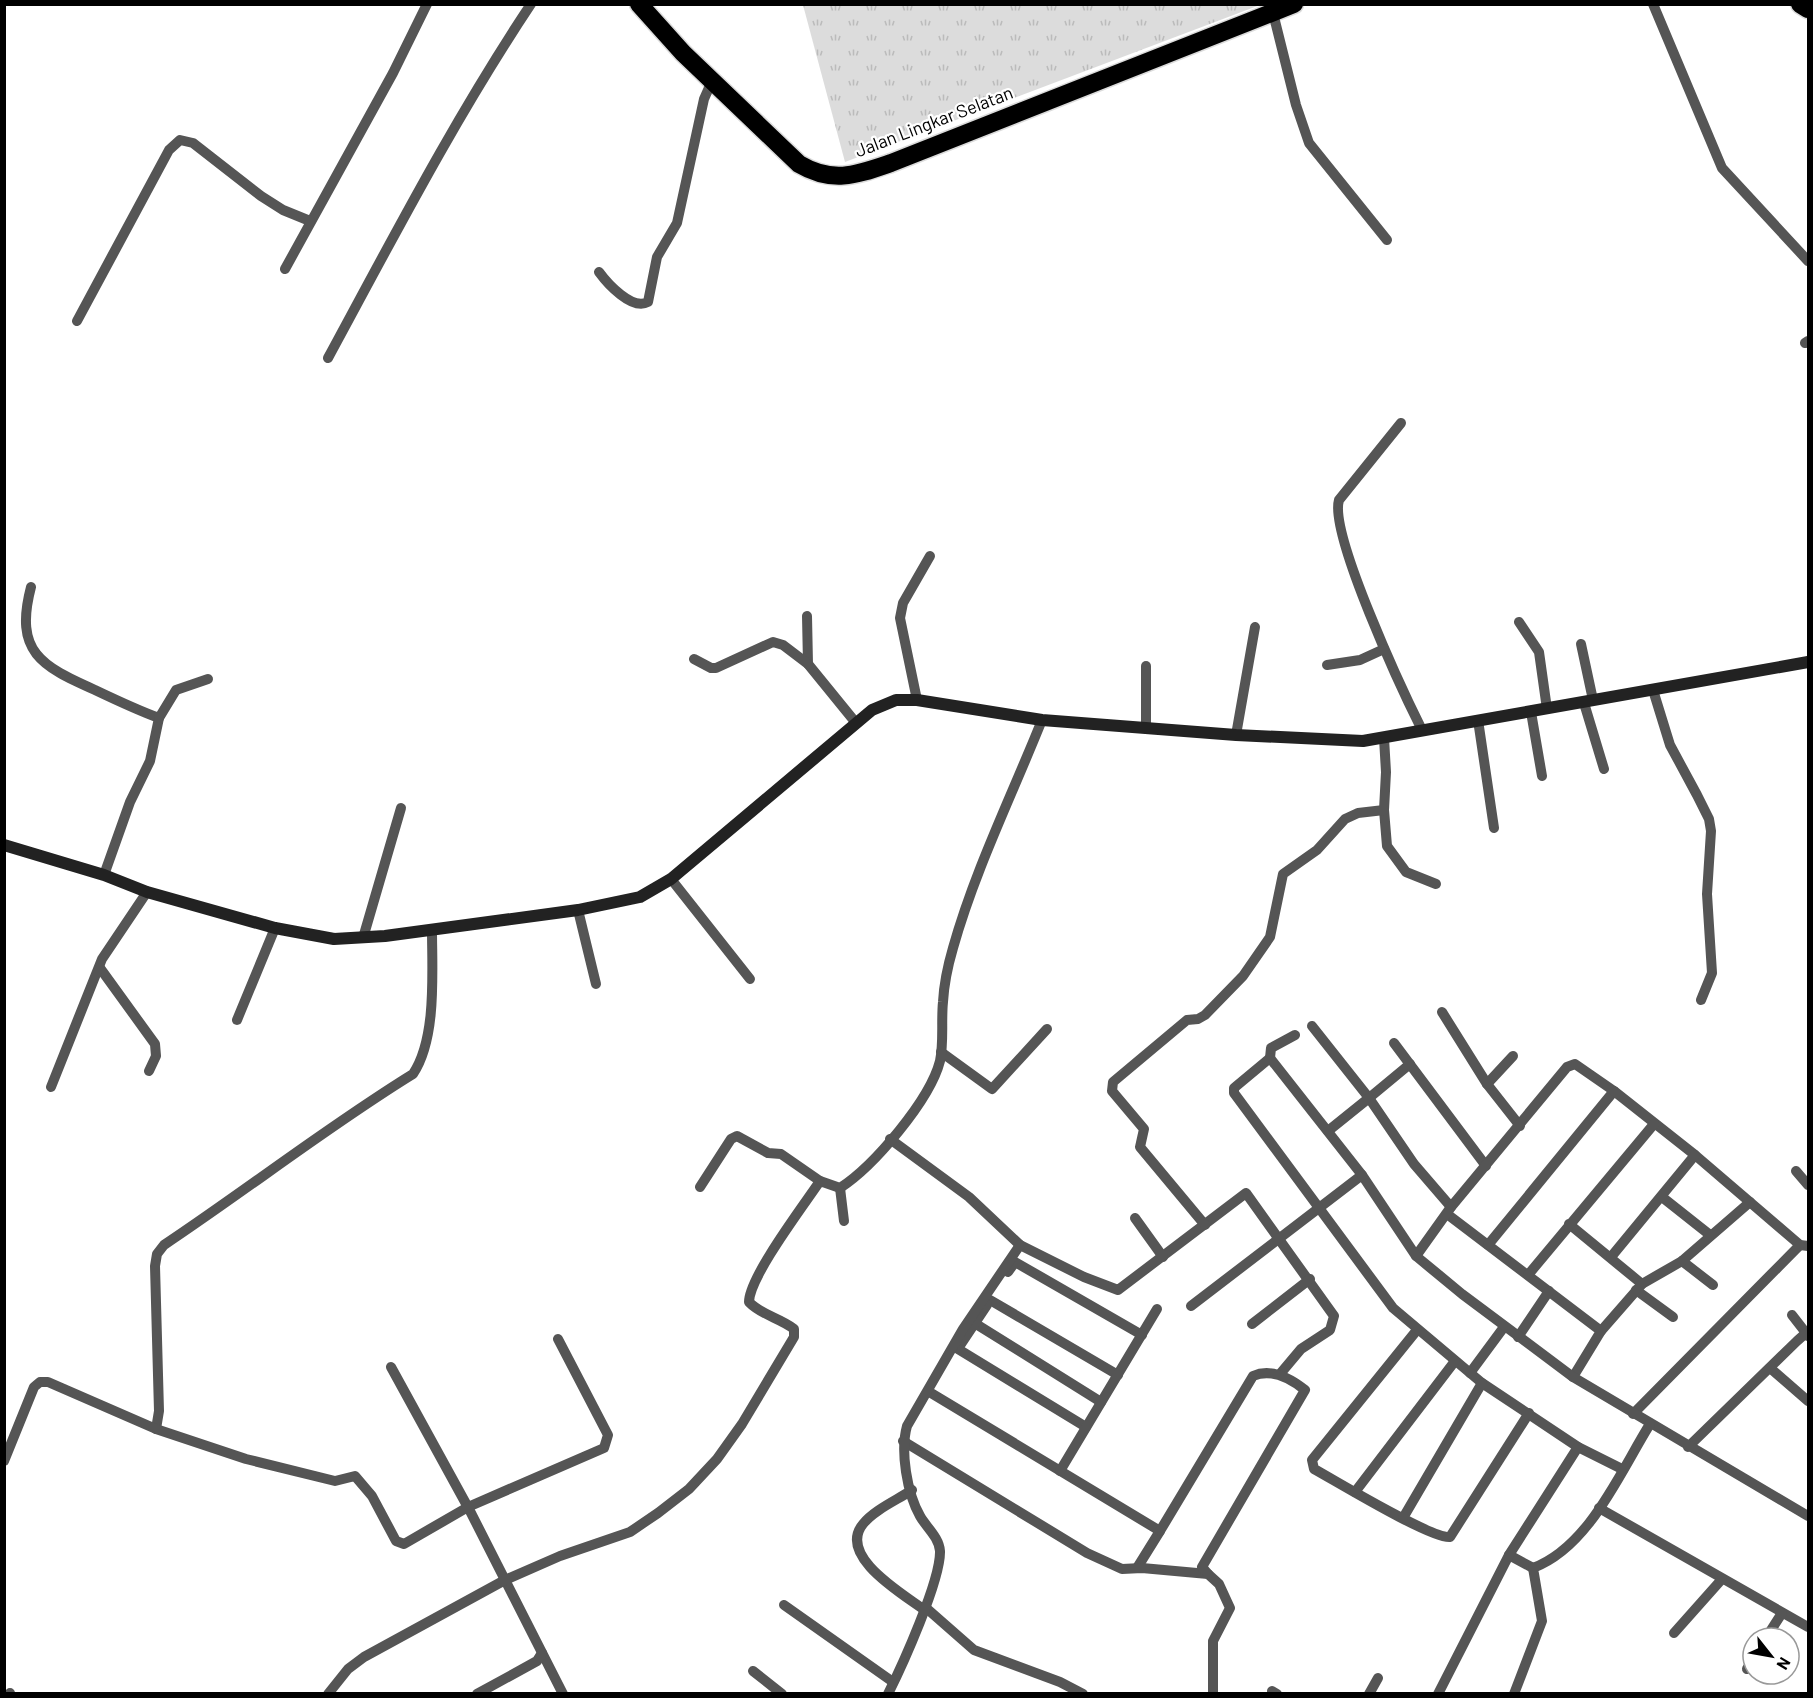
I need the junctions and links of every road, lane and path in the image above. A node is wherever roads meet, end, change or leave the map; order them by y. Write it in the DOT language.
graph roads {
  1 [pos="427,4"];
  2 [pos="531,4"];
  3 [pos="639,4"];
  4 [pos="1294,4"];
  5 [pos="1653,4"];
  6 [pos="1800,4"];
  7 [pos="1809,9"];
  8 [pos="1273,13"];
  9 [pos="711,81"];
  10 [pos="310,221"];
  11 [pos="1387,240"];
  12 [pos="1809,261"];
  13 [pos="285,269"];
  14 [pos="599,272"];
  15 [pos="77,321"];
  16 [pos="328,358"];
  17 [pos="1401,423"];
  18 [pos="930,556"];
  19 [pos="30,587"];
  20 [pos="807,616"];
  21 [pos="1519,622"];
  22 [pos="1255,627"];
  23 [pos="1581,644"];
  24 [pos="1384,649"];
  25 [pos="694,658"];
  26 [pos="1809,662"];
  27 [pos="808,664"];
  28 [pos="1327,665"];
  29 [pos="1146,666"];
  30 [pos="208,679"];
  31 [pos="1653,690"];
  32 [pos="917,700"];
  33 [pos="1589,701"];
  34 [pos="1547,709"];
  35 [pos="1531,712"];
  36 [pos="159,718"];
  37 [pos="1042,720"];
  38 [pos="1478,720"];
  39 [pos="856,723"];
  40 [pos="1146,728"];
  41 [pos="1422,730"];
  42 [pos="1236,735"];
  43 [pos="1384,738"];
  44 [pos="1604,769"];
  45 [pos="1542,776"];
  46 [pos="401,808"];
  47 [pos="1384,810"];
  48 [pos="1494,828"];
  49 [pos="4,844"];
  50 [pos="104,875"];
  51 [pos="671,879"];
  52 [pos="1436,884"];
  53 [pos="147,892"];
  54 [pos="578,910"];
  55 [pos="275,928"];
  56 [pos="432,930"];
  57 [pos="363,938"];
  58 [pos="100,968"];
  59 [pos="750,979"];
  60 [pos="596,984"];
  61 [pos="1701,1000"];
  62 [pos="1442,1012"];
  63 [pos="237,1020"];
  64 [pos="1312,1026"];
  65 [pos="1047,1029"];
  66 [pos="1295,1035"];
  67 [pos="1394,1043"];
  68 [pos="941,1052"];
  69 [pos="1513,1056"];
  70 [pos="1270,1058"];
  71 [pos="1410,1064"];
  72 [pos="149,1071"];
  73 [pos="1487,1084"];
  74 [pos="51,1088"];
  75 [pos="1614,1091"];
  76 [pos="1369,1098"];
  77 [pos="1654,1124"];
  78 [pos="1520,1126"];
  79 [pos="1328,1131"];
  80 [pos="890,1139"];
  81 [pos="1695,1155"];
  82 [pos="1486,1166"];
  83 [pos="1796,1171"];
  84 [pos="1362,1176"];
  85 [pos="820,1181"];
  86 [pos="1809,1185"];
  87 [pos="700,1187"];
  88 [pos="840,1188"];
  89 [pos="1662,1197"];
  90 [pos="1750,1202"];
  91 [pos="1320,1208"];
  92 [pos="1449,1210"];
  93 [pos="1135,1218"];
  94 [pos="844,1221"];
  95 [pos="1569,1224"];
  96 [pos="1205,1225"];
  97 [pos="1710,1235"];
  98 [pos="1279,1237"];
  99 [pos="1020,1245"];
  100 [pos="1488,1245"];
  101 [pos="1804,1246"];
  102 [pos="1416,1256"];
  103 [pos="1163,1257"];
  104 [pos="1611,1257"];
  105 [pos="1682,1261"];
  106 [pos="1528,1275"];
  107 [pos="1310,1280"];
  108 [pos="1713,1286"];
  109 [pos="1639,1287"];
  110 [pos="1549,1291"];
  111 [pos="990,1300"];
  112 [pos="1191,1306"];
  113 [pos="1157,1309"];
  114 [pos="1792,1315"];
  115 [pos="1672,1317"];
  116 [pos="975,1324"];
  117 [pos="1252,1324"];
  118 [pos="1504,1327"];
  119 [pos="1417,1330"];
  120 [pos="1601,1331"];
  121 [pos="1142,1335"];
  122 [pos="1807,1335"];
  123 [pos="1518,1337"];
  124 [pos="558,1339"];
  125 [pos="958,1349"];
  126 [pos="1455,1361"];
  127 [pos="391,1367"];
  128 [pos="1770,1368"];
  129 [pos="1470,1373"];
  130 [pos="1280,1374"];
  131 [pos="1118,1375"];
  132 [pos="1573,1377"];
  133 [pos="1482,1383"];
  134 [pos="929,1392"];
  135 [pos="1809,1401"];
  136 [pos="1101,1402"];
  137 [pos="1529,1413"];
  138 [pos="1633,1414"];
  139 [pos="1650,1424"];
  140 [pos="1086,1427"];
  141 [pos="156,1429"];
  142 [pos="903,1441"];
  143 [pos="1578,1447"];
  144 [pos="1688,1447"];
  145 [pos="4,1461"];
  146 [pos="1622,1469"];
  147 [pos="1060,1471"];
  148 [pos="912,1490"];
  149 [pos="1355,1492"];
  150 [pos="468,1507"];
  151 [pos="1599,1508"];
  152 [pos="1809,1516"];
  153 [pos="1403,1518"];
  154 [pos="1160,1531"];
  155 [pos="1509,1555"];
  156 [pos="1137,1568"];
  157 [pos="1533,1568"];
  158 [pos="1208,1574"];
  159 [pos="1722,1579"];
  160 [pos="505,1580"];
  161 [pos="784,1605"];
  162 [pos="924,1608"];
  163 [pos="1782,1613"];
  164 [pos="1774,1626"];
  165 [pos="1809,1627"];
  166 [pos="1674,1633"];
  167 [pos="542,1653"];
  168 [pos="753,1671"];
  169 [pos="1378,1678"];
  170 [pos="894,1682"];
  171 [pos="328,1694"];
  172 [pos="477,1694"];
  173 [pos="563,1694"];
  174 [pos="782,1694"];
  175 [pos="888,1694"];
  176 [pos="1083,1694"];
  177 [pos="1213,1694"];
  178 [pos="1369,1694"];
  179 [pos="1438,1694"];
  180 [pos="1514,1694"];
  1 -- 10 [label="street"];
  2 -- 16 [label="street"];
  3 -- 9 [label="highway, Jalan Lingkar Selatan"];
  4 -- 8 [label="highway, Jalan Lingkar Selatan"];
  5 -- 12 [label="street"];
  6 -- 7 [label="highway"];
  8 -- 9 [label="highway, Jalan Lingkar Selatan"];
  8 -- 11 [label="street"];
  9 -- 14 [label="street"];
  10 -- 13 [label="street"];
  10 -- 15 [label="street"];
  17 -- 24 [label="street"];
  18 -- 32 [label="street"];
  19 -- 36 [label="street"];
  20 -- 27 [label="street"];
  21 -- 34 [label="street"];
  22 -- 42 [label="street"];
  23 -- 33 [label="street"];
  24 -- 28 [label="street"];
  24 -- 41 [label="street"];
  25 -- 27 [label="street"];
  26 -- 31 [label="street"];
  27 -- 39 [label="street"];
  29 -- 40 [label="street"];
  30 -- 36 [label="street"];
  31 -- 33 [label="street"];
  31 -- 61 [label="street"];
  32 -- 37 [label="street"];
  32 -- 39 [label="street"];
  33 -- 34 [label="street"];
  33 -- 44 [label="street"];
  34 -- 35 [label="street"];
  35 -- 38 [label="street"];
  35 -- 45 [label="street"];
  36 -- 50 [label="street"];
  37 -- 40 [label="street"];
  37 -- 68 [label="street"];
  38 -- 41 [label="street"];
  38 -- 48 [label="street"];
  39 -- 51 [label="street"];
  40 -- 42 [label="street"];
  41 -- 43 [label="street"];
  42 -- 43 [label="street"];
  43 -- 47 [label="street"];
  46 -- 57 [label="street"];
  47 -- 52 [label="street"];
  47 -- 96 [label="street"];
  49 -- 50 [label="street"];
  50 -- 53 [label="street"];
  51 -- 54 [label="street"];
  51 -- 59 [label="street"];
  53 -- 55 [label="street"];
  53 -- 58 [label="street"];
  54 -- 56 [label="street"];
  54 -- 60 [label="street"];
  55 -- 57 [label="street"];
  55 -- 63 [label="street"];
  56 -- 57 [label="street"];
  56 -- 141 [label="street"];
  58 -- 72 [label="street"];
  58 -- 74 [label="street"];
  62 -- 73 [label="street"];
  64 -- 76 [label="street"];
  65 -- 68 [label="street"];
  66 -- 70 [label="street"];
  67 -- 71 [label="street"];
  68 -- 80 [label="street"];
  69 -- 73 [label="street"];
  70 -- 79 [label="street"];
  70 -- 91 [label="street"];
  71 -- 76 [label="street"];
  71 -- 82 [label="street"];
  73 -- 78 [label="street"];
  75 -- 77 [label="street"];
  75 -- 78 [label="street"];
  75 -- 100 [label="street"];
  76 -- 79 [label="street"];
  76 -- 92 [label="street"];
  77 -- 81 [label="street"];
  77 -- 95 [label="street"];
  78 -- 82 [label="street"];
  79 -- 84 [label="street"];
  80 -- 88 [label="street"];
  80 -- 99 [label="street"];
  81 -- 89 [label="street"];
  81 -- 90 [label="street"];
  82 -- 92 [label="street"];
  83 -- 86 [label="street"];
  84 -- 91 [label="street"];
  84 -- 102 [label="street"];
  85 -- 87 [label="street"];
  85 -- 88 [label="street"];
  85 -- 160 [label="street"];
  88 -- 94 [label="street"];
  89 -- 97 [label="street"];
  89 -- 104 [label="street"];
  90 -- 97 [label="street"];
  90 -- 101 [label="street"];
  91 -- 98 [label="street"];
  91 -- 119 [label="street"];
  92 -- 100 [label="street"];
  92 -- 102 [label="street"];
  93 -- 103 [label="street"];
  95 -- 104 [label="street"];
  95 -- 106 [label="street"];
  96 -- 98 [label="street"];
  96 -- 103 [label="street"];
  97 -- 105 [label="street"];
  98 -- 107 [label="street"];
  98 -- 112 [label="street"];
  99 -- 103 [label="street"];
  99 -- 134 [label="street"];
  100 -- 106 [label="street"];
  101 -- 138 [label="street"];
  102 -- 118 [label="street"];
  104 -- 109 [label="street"];
  105 -- 108 [label="street"];
  105 -- 109 [label="street"];
  106 -- 110 [label="street"];
  107 -- 117 [label="street"];
  107 -- 130 [label="street"];
  109 -- 115 [label="street"];
  109 -- 120 [label="street"];
  110 -- 120 [label="street"];
  110 -- 123 [label="street"];
  111 -- 116 [label="street"];
  111 -- 121 [label="street"];
  111 -- 131 [label="street"];
  113 -- 121 [label="street"];
  114 -- 122 [label="street"];
  116 -- 125 [label="street"];
  116 -- 136 [label="street"];
  118 -- 123 [label="street"];
  118 -- 129 [label="street"];
  119 -- 126 [label="street"];
  119 -- 149 [label="street"];
  120 -- 132 [label="street"];
  121 -- 131 [label="street"];
  122 -- 128 [label="street"];
  123 -- 132 [label="street"];
  124 -- 150 [label="street"];
  125 -- 134 [label="street"];
  125 -- 140 [label="street"];
  126 -- 129 [label="street"];
  126 -- 149 [label="street"];
  127 -- 150 [label="street"];
  128 -- 135 [label="street"];
  128 -- 144 [label="street"];
  129 -- 133 [label="street"];
  130 -- 154 [label="street"];
  130 -- 158 [label="street"];
  131 -- 136 [label="street"];
  132 -- 138 [label="street"];
  133 -- 137 [label="street"];
  133 -- 153 [label="street"];
  134 -- 142 [label="street"];
  134 -- 147 [label="street"];
  136 -- 140 [label="street"];
  137 -- 143 [label="street"];
  137 -- 153 [label="street"];
  138 -- 139 [label="street"];
  139 -- 144 [label="street"];
  139 -- 146 [label="street"];
  140 -- 147 [label="street"];
  141 -- 145 [label="street"];
  141 -- 150 [label="street"];
  142 -- 148 [label="street"];
  142 -- 156 [label="street"];
  143 -- 146 [label="street"];
  143 -- 155 [label="street"];
  144 -- 152 [label="street"];
  146 -- 151 [label="street"];
  147 -- 154 [label="street"];
  148 -- 162 [label="street"];
  148 -- 162 [label="street"];
  149 -- 153 [label="street"];
  150 -- 160 [label="street"];
  151 -- 157 [label="street"];
  151 -- 159 [label="street"];
  154 -- 156 [label="street"];
  155 -- 157 [label="street"];
  155 -- 179 [label="street"];
  156 -- 158 [label="street"];
  157 -- 180 [label="street"];
  158 -- 177 [label="street"];
  159 -- 163 [label="street"];
  159 -- 166 [label="street"];
  160 -- 167 [label="street"];
  160 -- 171 [label="street"];
  161 -- 170 [label="street"];
  162 -- 170 [label="street"];
  162 -- 176 [label="street"];
  163 -- 164 [label="street"];
  163 -- 165 [label="street"];
  167 -- 172 [label="street"];
  167 -- 173 [label="street"];
  168 -- 174 [label="street"];
  169 -- 178 [label="street"];
  170 -- 175 [label="street"];
}
